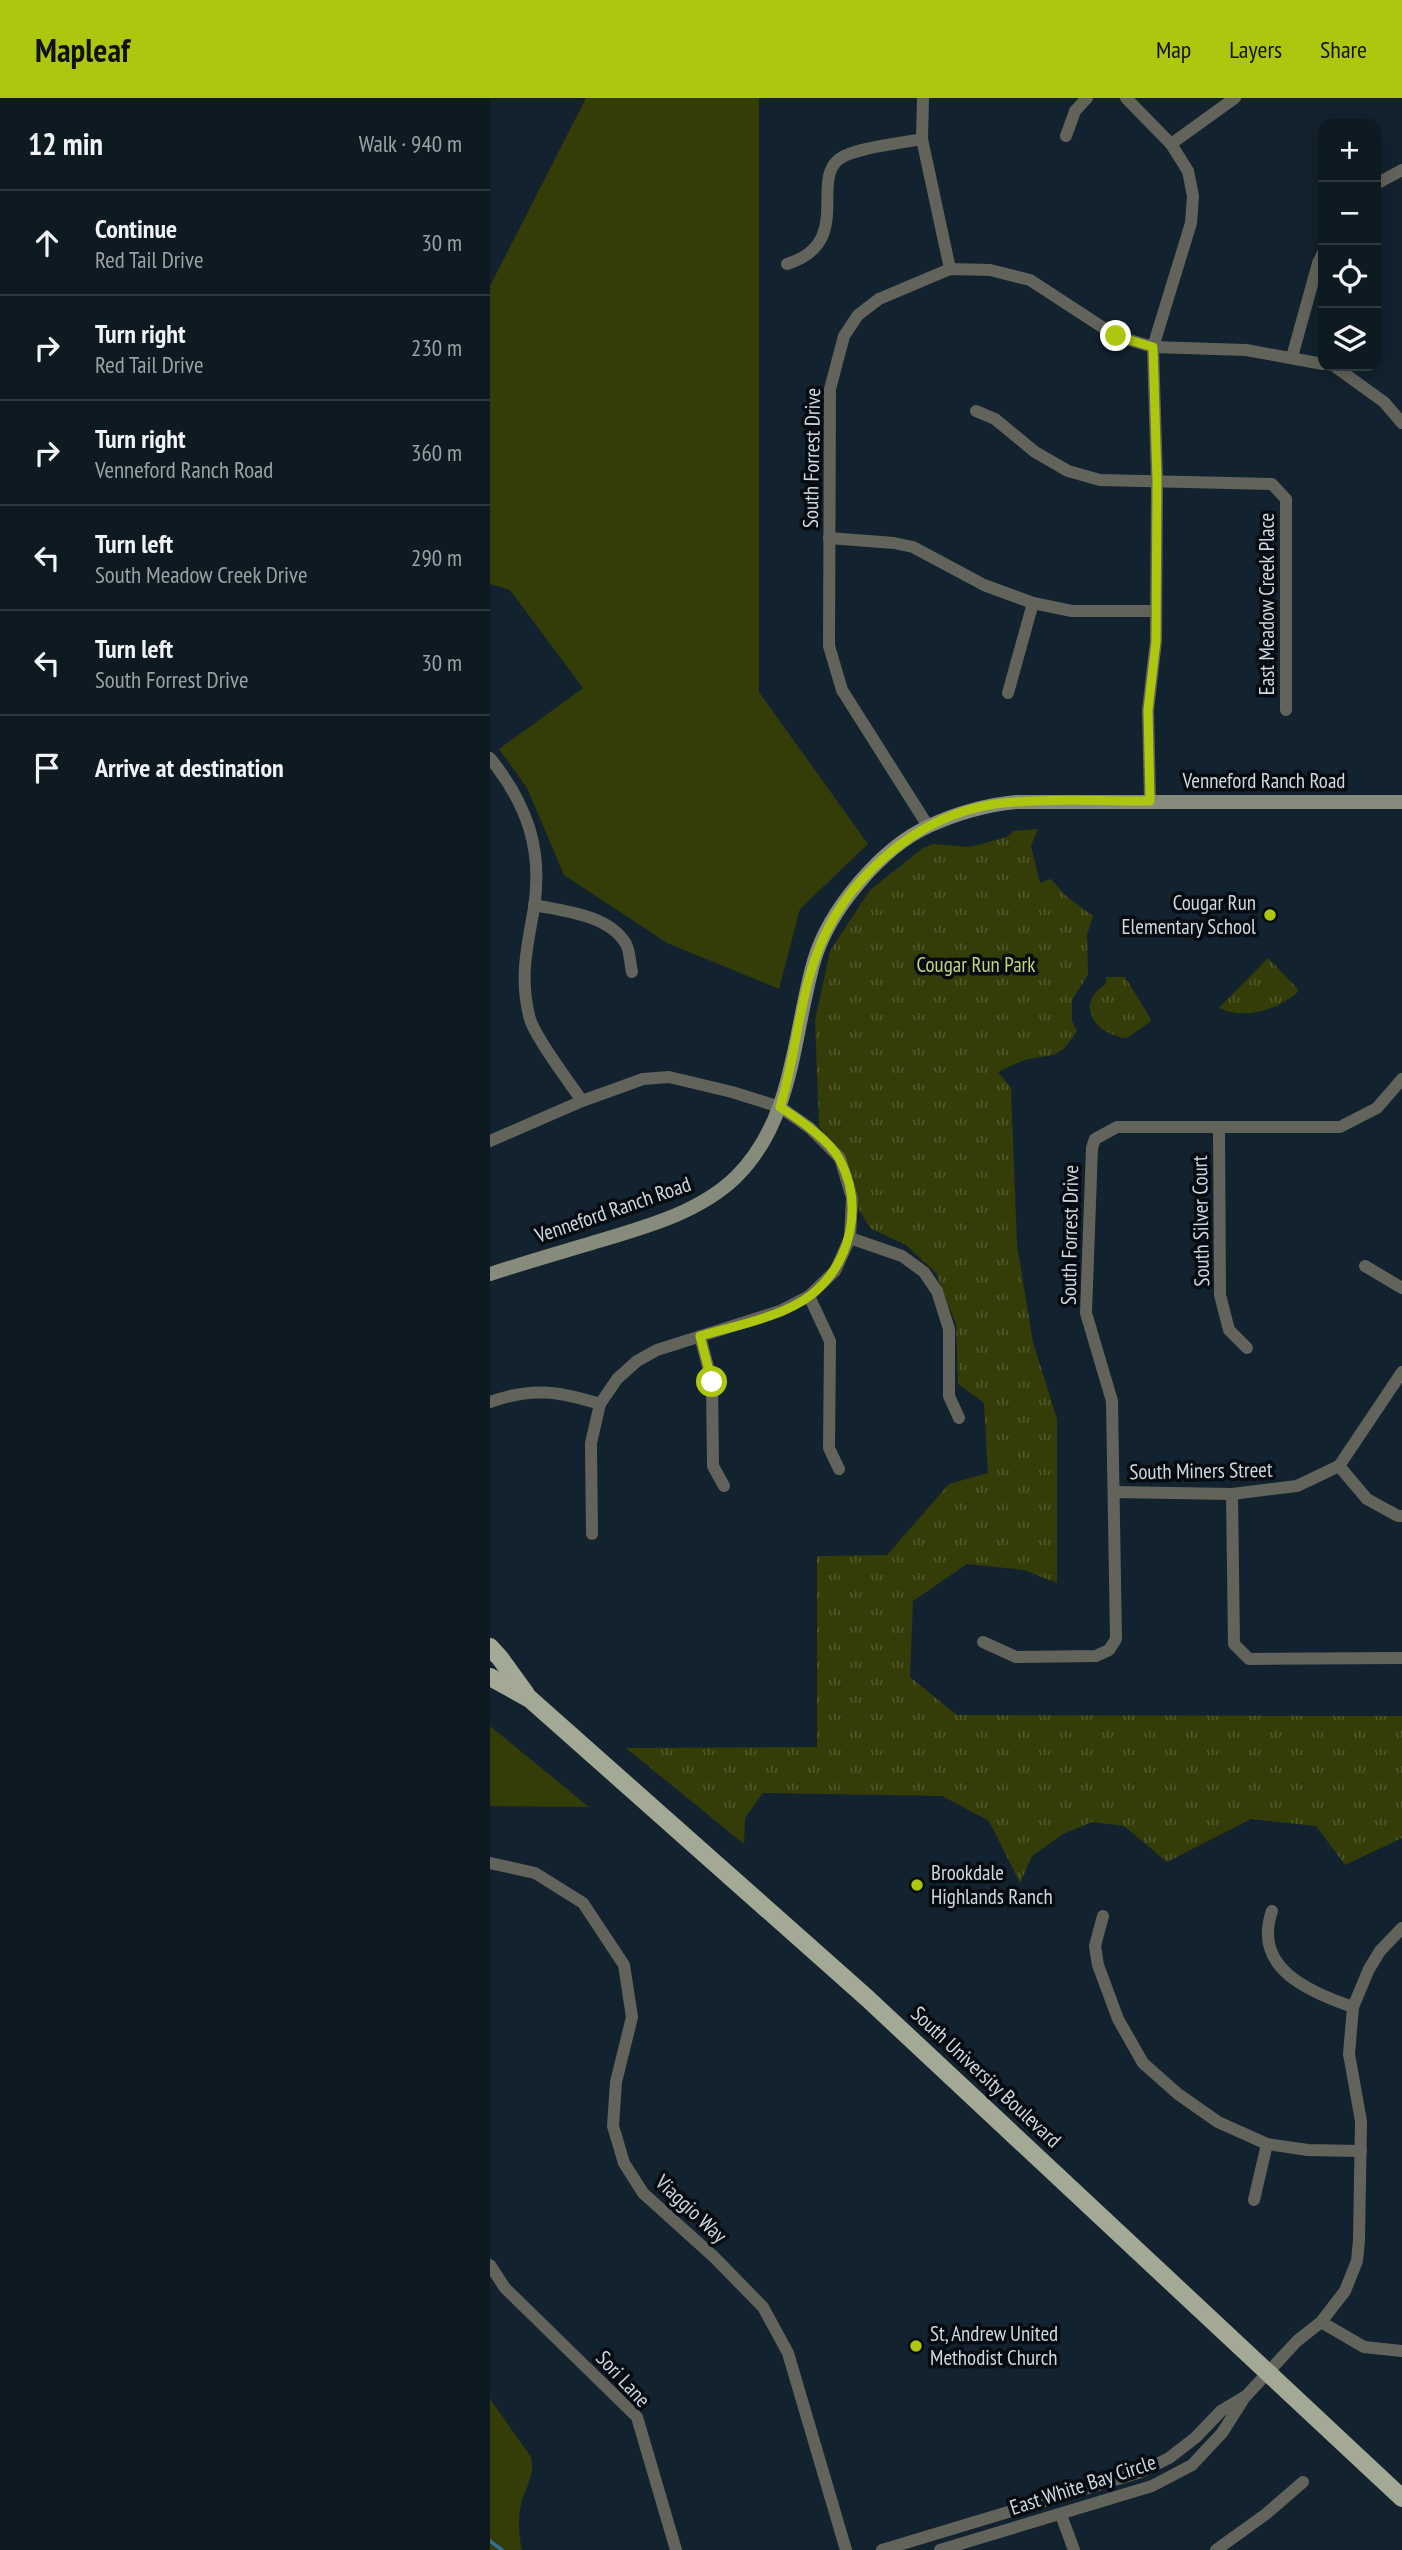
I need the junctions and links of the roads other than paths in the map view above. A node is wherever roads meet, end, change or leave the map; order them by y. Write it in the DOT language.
graph roads {
  1 [pos="923,98"];
  2 [pos="1087,98"];
  3 [pos="1126,98"];
  4 [pos="1235,98"];
  5 [pos="1066,136"];
  6 [pos="922,139"];
  7 [pos="1171,144"];
  8 [pos="1402,170"];
  9 [pos="1380,182"];
  10 [pos="1318,263"];
  11 [pos="787,264"];
  12 [pos="950,269"];
  13 [pos="1153,347"];
  14 [pos="1292,358"];
  15 [pos="1318,363"];
  16 [pos="1341,371"];
  17 [pos="976,411"];
  18 [pos="1402,423"];
  19 [pos="1157,480"];
  20 [pos="829,538"];
  21 [pos="1033,603"];
  22 [pos="1156,611"];
  23 [pos="1008,693"];
  24 [pos="1286,710"];
  25 [pos="490,758"];
  26 [pos="1150,801"];
  27 [pos="1402,802"];
  28 [pos="928,826"];
  29 [pos="534,905"];
  30 [pos="632,972"];
  31 [pos="1402,1079"];
  32 [pos="582,1101"];
  33 [pos="780,1107"];
  34 [pos="1219,1128"];
  35 [pos="490,1141"];
  36 [pos="850,1238"];
  37 [pos="1365,1266"];
  38 [pos="490,1274"];
  39 [pos="1402,1289"];
  40 [pos="809,1296"];
  41 [pos="700,1336"];
  42 [pos="1247,1348"];
  43 [pos="1402,1372"];
  44 [pos="490,1402"];
  45 [pos="600,1404"];
  46 [pos="958,1418"];
  47 [pos="1339,1466"];
  48 [pos="839,1469"];
  49 [pos="724,1486"];
  50 [pos="1114,1492"];
  51 [pos="1232,1494"];
  52 [pos="1402,1516"];
  53 [pos="592,1534"];
  54 [pos="983,1642"];
  55 [pos="490,1647"];
  56 [pos="1402,1658"];
  57 [pos="490,1677"];
  58 [pos="530,1699"];
  59 [pos="490,1863"];
  60 [pos="1272,1911"];
  61 [pos="1103,1916"];
  62 [pos="1402,1928"];
  63 [pos="1353,2007"];
  64 [pos="1268,2144"];
  65 [pos="1361,2151"];
  66 [pos="1254,2200"];
  67 [pos="490,2265"];
  68 [pos="1321,2322"];
  69 [pos="1402,2351"];
  70 [pos="1268,2372"];
  71 [pos="1246,2396"];
  72 [pos="1303,2483"];
  73 [pos="1402,2498"];
  74 [pos="1061,2515"];
  75 [pos="676,2550"];
  76 [pos="846,2550"];
  77 [pos="882,2550"];
  78 [pos="940,2550"];
  79 [pos="1074,2550"];
  80 [pos="1216,2550"];
  1 -- 6 [label="street"];
  2 -- 5 [label="street"];
  3 -- 7 [label="street"];
  4 -- 7 [label="street"];
  6 -- 11 [label="street"];
  6 -- 12 [label="street"];
  7 -- 13 [label="street"];
  8 -- 9 [label="street"];
  10 -- 14 [label="street"];
  12 -- 13 [label="street, South Forrest Drive"];
  12 -- 20 [label="street, South Forrest Drive"];
  13 -- 14 [label="street, South Forrest Drive"];
  13 -- 19 [label="street"];
  14 -- 15 [label="street, South Forrest Drive"];
  16 -- 18 [label="street"];
  17 -- 19 [label="street, East Meadow Creek Place"];
  19 -- 22 [label="street"];
  19 -- 24 [label="street, East Meadow Creek Place"];
  20 -- 21 [label="street"];
  20 -- 28 [label="street, South Forrest Drive"];
  21 -- 22 [label="street"];
  21 -- 23 [label="street"];
  22 -- 26 [label="street"];
  25 -- 29 [label="street"];
  26 -- 27 [label="street, Venneford Ranch Road"];
  26 -- 28 [label="street, Venneford Ranch Road"];
  28 -- 33 [label="street, Venneford Ranch Road"];
  29 -- 30 [label="street"];
  29 -- 32 [label="street"];
  31 -- 34 [label="street, South Forrest Drive"];
  32 -- 33 [label="street"];
  32 -- 35 [label="street"];
  33 -- 36 [label="street"];
  33 -- 38 [label="street, Venneford Ranch Road"];
  34 -- 42 [label="street, South Silver Court"];
  34 -- 50 [label="street, South Forrest Drive"];
  36 -- 40 [label="street"];
  36 -- 46 [label="street"];
  37 -- 39 [label="street"];
  40 -- 41 [label="street"];
  40 -- 48 [label="street"];
  41 -- 45 [label="street"];
  41 -- 49 [label="street"];
  43 -- 47 [label="street"];
  44 -- 45 [label="street"];
  45 -- 53 [label="street"];
  47 -- 51 [label="street, South Miners Street"];
  47 -- 52 [label="street"];
  50 -- 51 [label="street, South Miners Street"];
  50 -- 54 [label="street, South Forrest Drive"];
  51 -- 56 [label="street"];
  55 -- 58 [label="main road, South University Boulevard"];
  57 -- 58 [label="main road, South University Boulevard"];
  58 -- 70 [label="main road, South University Boulevard"];
  59 -- 76 [label="street, Viaggio Way"];
  60 -- 63 [label="street"];
  61 -- 64 [label="street"];
  62 -- 63 [label="street"];
  63 -- 65 [label="street"];
  64 -- 65 [label="street"];
  64 -- 66 [label="street"];
  65 -- 68 [label="street"];
  67 -- 75 [label="street, Sori Lane"];
  68 -- 69 [label="street"];
  68 -- 70 [label="street"];
  70 -- 71 [label="street"];
  70 -- 73 [label="main road, South University Boulevard"];
  71 -- 74 [label="street, East White Bay Circle"];
  71 -- 77 [label="street"];
  72 -- 80 [label="street"];
  74 -- 78 [label="street, East White Bay Circle"];
  74 -- 79 [label="street"];
}
